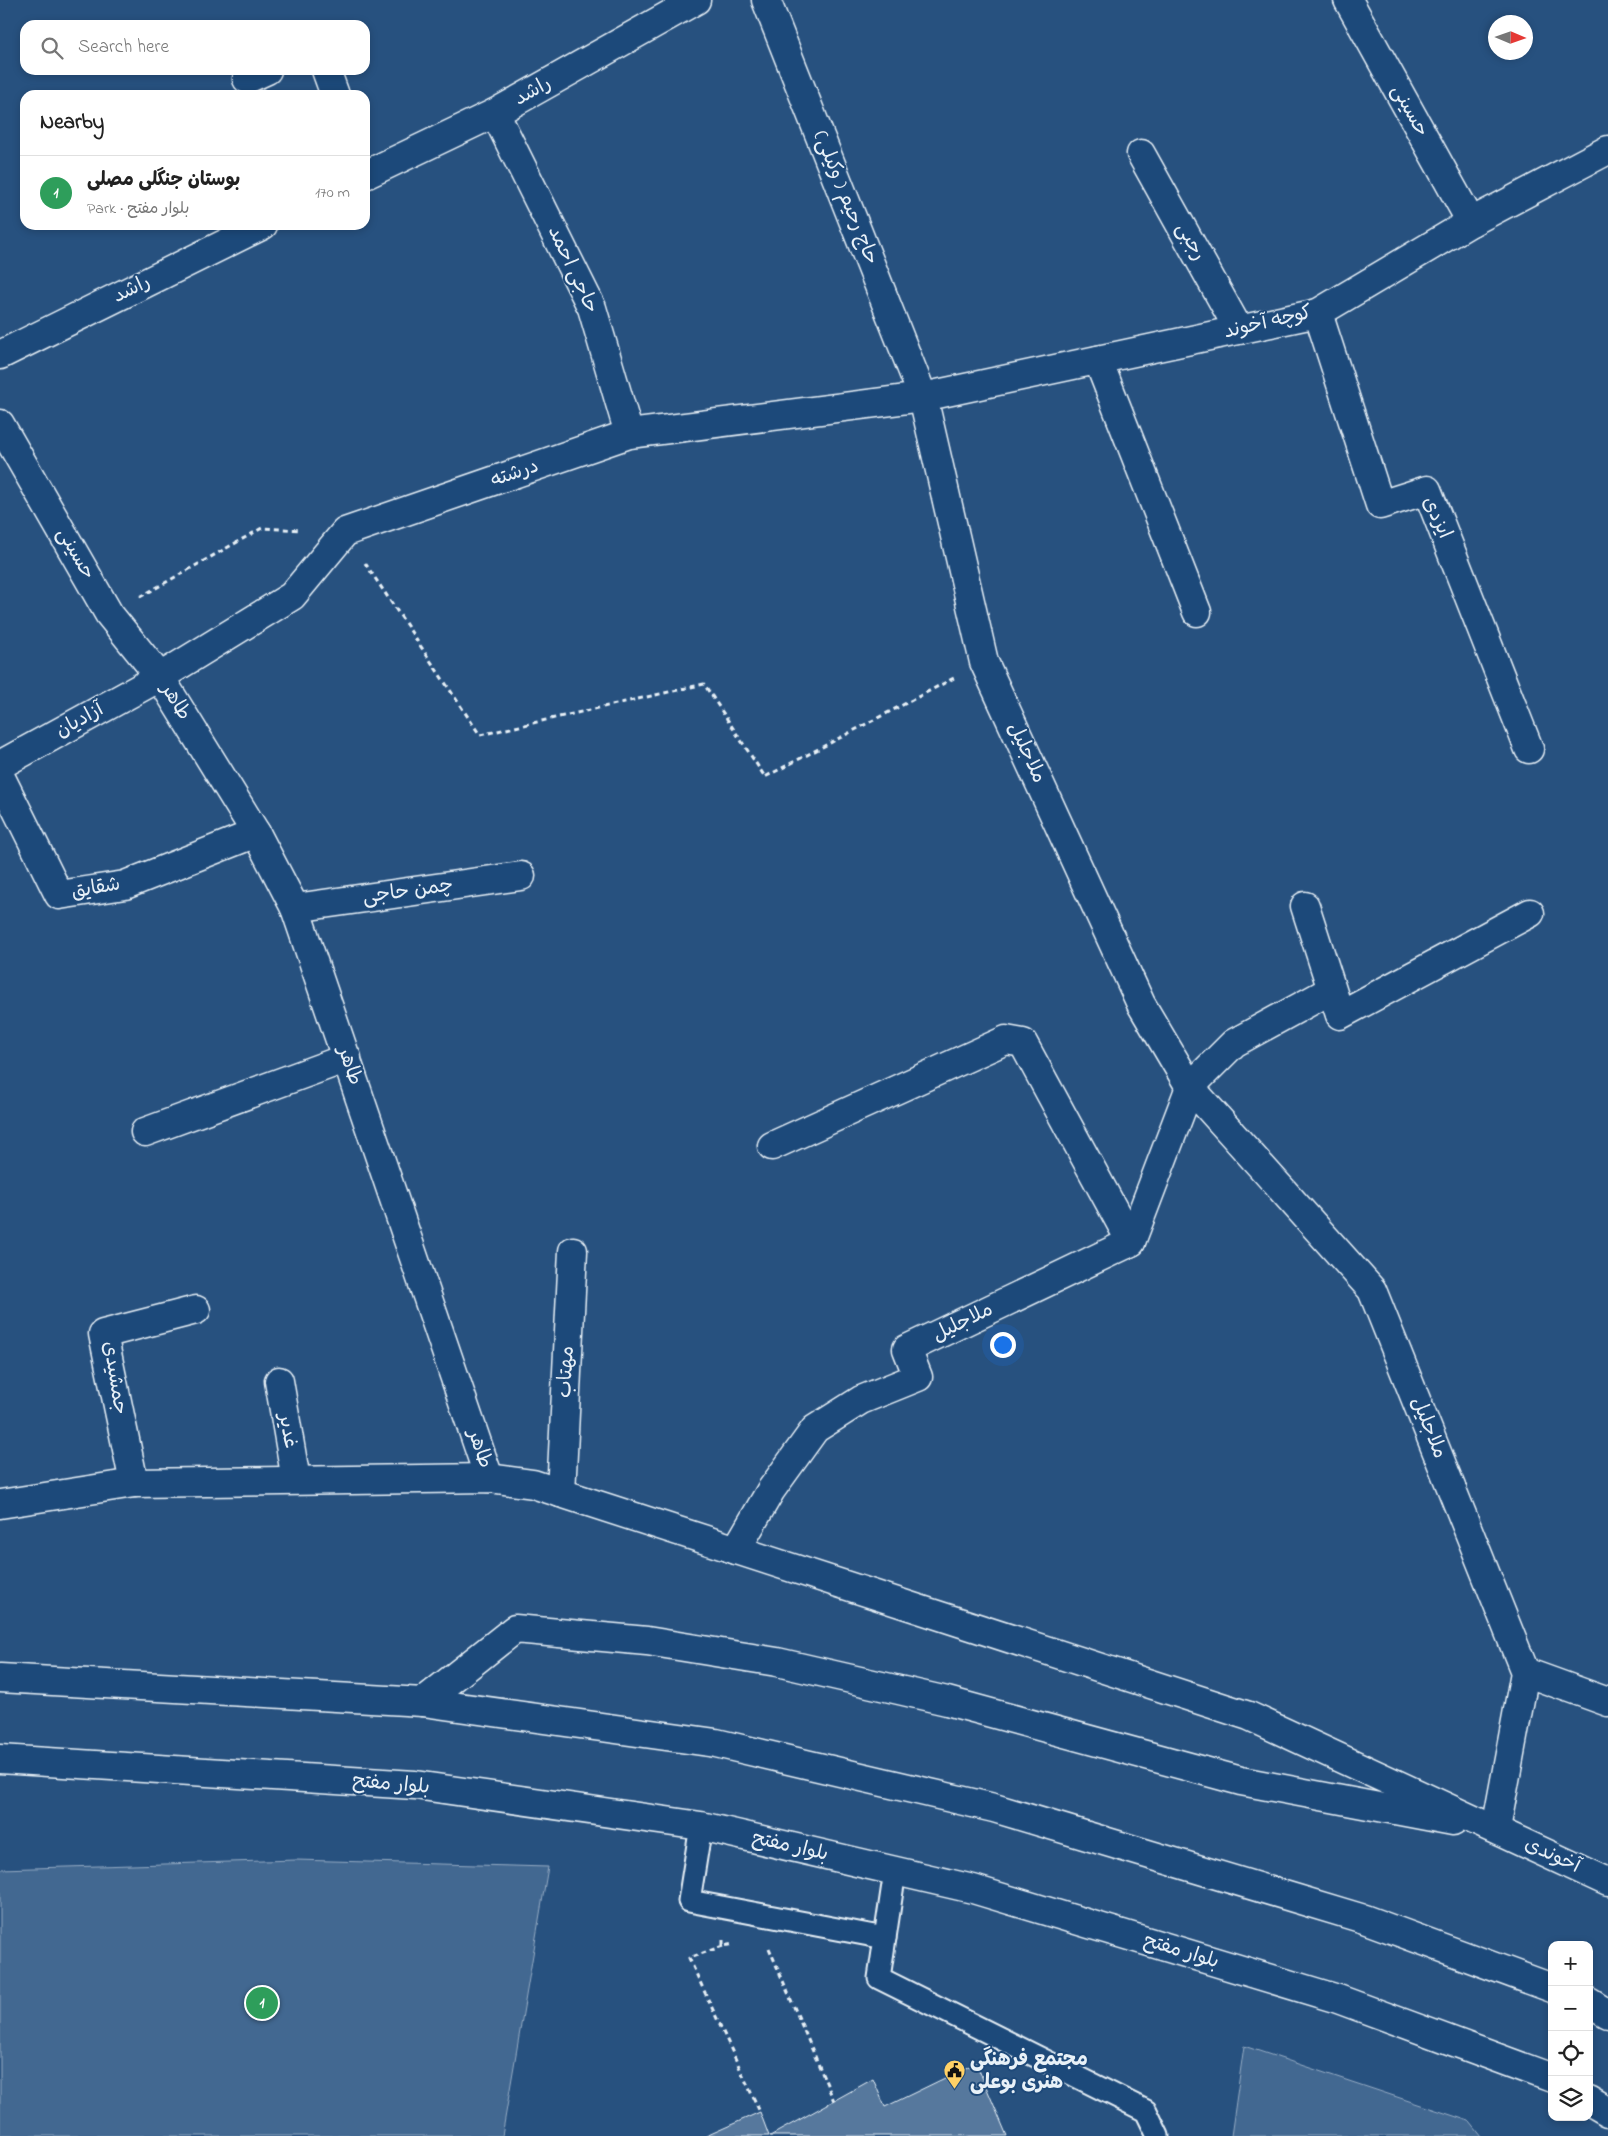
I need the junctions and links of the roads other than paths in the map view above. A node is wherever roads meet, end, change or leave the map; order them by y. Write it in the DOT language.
graph roads {
  1 [pos="696,0"];
  2 [pos="766,0"];
  3 [pos="1348,0"];
  4 [pos="328,75"];
  5 [pos="333,90"];
  6 [pos="495,113"];
  7 [pos="1608,150"];
  8 [pos="1141,154"];
  9 [pos="370,172"];
  10 [pos="1471,222"];
  11 [pos="253,230"];
  12 [pos="1318,313"];
  13 [pos="1239,330"];
  14 [pos="0,355"];
  15 [pos="1098,360"];
  16 [pos="923,397"];
  17 [pos="0,424"];
  18 [pos="628,434"];
  19 [pos="1197,612"];
  20 [pos="160,677"];
  21 [pos="1529,749"];
  22 [pos="0,765"];
  23 [pos="0,776"];
  24 [pos="256,833"];
  25 [pos="521,876"];
  26 [pos="1306,906"];
  27 [pos="296,908"];
  28 [pos="1530,913"];
  29 [pos="1331,990"];
  30 [pos="347,1058"];
  31 [pos="1190,1087"];
  32 [pos="145,1132"];
  33 [pos="772,1146"];
  34 [pos="1130,1242"];
  35 [pos="573,1251"];
  36 [pos="196,1310"];
  37 [pos="279,1381"];
  38 [pos="489,1478"];
  39 [pos="296,1480"];
  40 [pos="134,1483"];
  41 [pos="561,1493"];
  42 [pos="0,1504"];
  43 [pos="736,1550"];
  44 [pos="1525,1672"];
  45 [pos="0,1678"];
  46 [pos="423,1702"];
  47 [pos="1608,1702"];
  48 [pos="0,1759"];
  49 [pos="701,1826"];
  50 [pos="1496,1829"];
  51 [pos="895,1871"];
  52 [pos="1608,1882"];
  53 [pos="885,1938"];
  54 [pos="1548,1987"];
  55 [pos="1593,2005"];
  56 [pos="1608,2014"];
  57 [pos="1548,2077"];
  58 [pos="1593,2103"];
  59 [pos="1608,2112"];
  60 [pos="1158,2136"];
  1 -- 6 [label="street, راشد"];
  2 -- 16 [label="street, حاج رحیم ( وکیلی)"];
  3 -- 10 [label="street, حسینی"];
  4 -- 5 [label="street"];
  6 -- 9 [label="street, راشد"];
  6 -- 18 [label="street, حاجی احمد"];
  7 -- 10 [label="street, کوچه آخوند"];
  8 -- 13 [label="street, رجبی"];
  10 -- 12 [label="street, کوچه آخوند"];
  11 -- 14 [label="street, راشد"];
  12 -- 13 [label="street, کوچه آخوند"];
  12 -- 21 [label="street, ایزدی"];
  13 -- 15 [label="street, کوچه آخوند"];
  15 -- 16 [label="street, کوچه آخوند"];
  15 -- 19 [label="street"];
  16 -- 18 [label="street, درشته"];
  16 -- 31 [label="street, ملاجلیل"];
  17 -- 20 [label="street, حسینی"];
  18 -- 20 [label="street, درشته"];
  20 -- 22 [label="street, آزادیان"];
  20 -- 24 [label="street, طاهر"];
  23 -- 24 [label="street, شقایق"];
  24 -- 27 [label="street, طاهر"];
  25 -- 27 [label="street, چمن حاجی"];
  26 -- 29 [label="street"];
  27 -- 30 [label="street, طاهر"];
  28 -- 29 [label="street"];
  29 -- 31 [label="street"];
  30 -- 32 [label="street"];
  30 -- 38 [label="street, طاهر"];
  31 -- 34 [label="street"];
  31 -- 44 [label="street, ملاجلیل"];
  33 -- 34 [label="street"];
  34 -- 43 [label="street, ملاجلیل"];
  35 -- 41 [label="street, مهتاب"];
  36 -- 40 [label="street, جمشیدی"];
  37 -- 39 [label="street, غدیر"];
  38 -- 39 [label="street"];
  38 -- 41 [label="street"];
  39 -- 40 [label="street"];
  40 -- 42 [label="street"];
  41 -- 43 [label="street"];
  43 -- 50 [label="street"];
  44 -- 47 [label="street"];
  44 -- 50 [label="street"];
  45 -- 46 [label="street"];
  46 -- 50 [label="street"];
  46 -- 54 [label="street"];
  48 -- 49 [label="street, بلوار مفتح"];
  49 -- 51 [label="street, بلوار مفتح"];
  49 -- 53 [label="lane"];
  50 -- 52 [label="street, آخوندی"];
  51 -- 53 [label="lane"];
  51 -- 57 [label="street, بلوار مفتح"];
  53 -- 60 [label="lane"];
  55 -- 56 [label="street"];
  58 -- 59 [label="street"];
}
